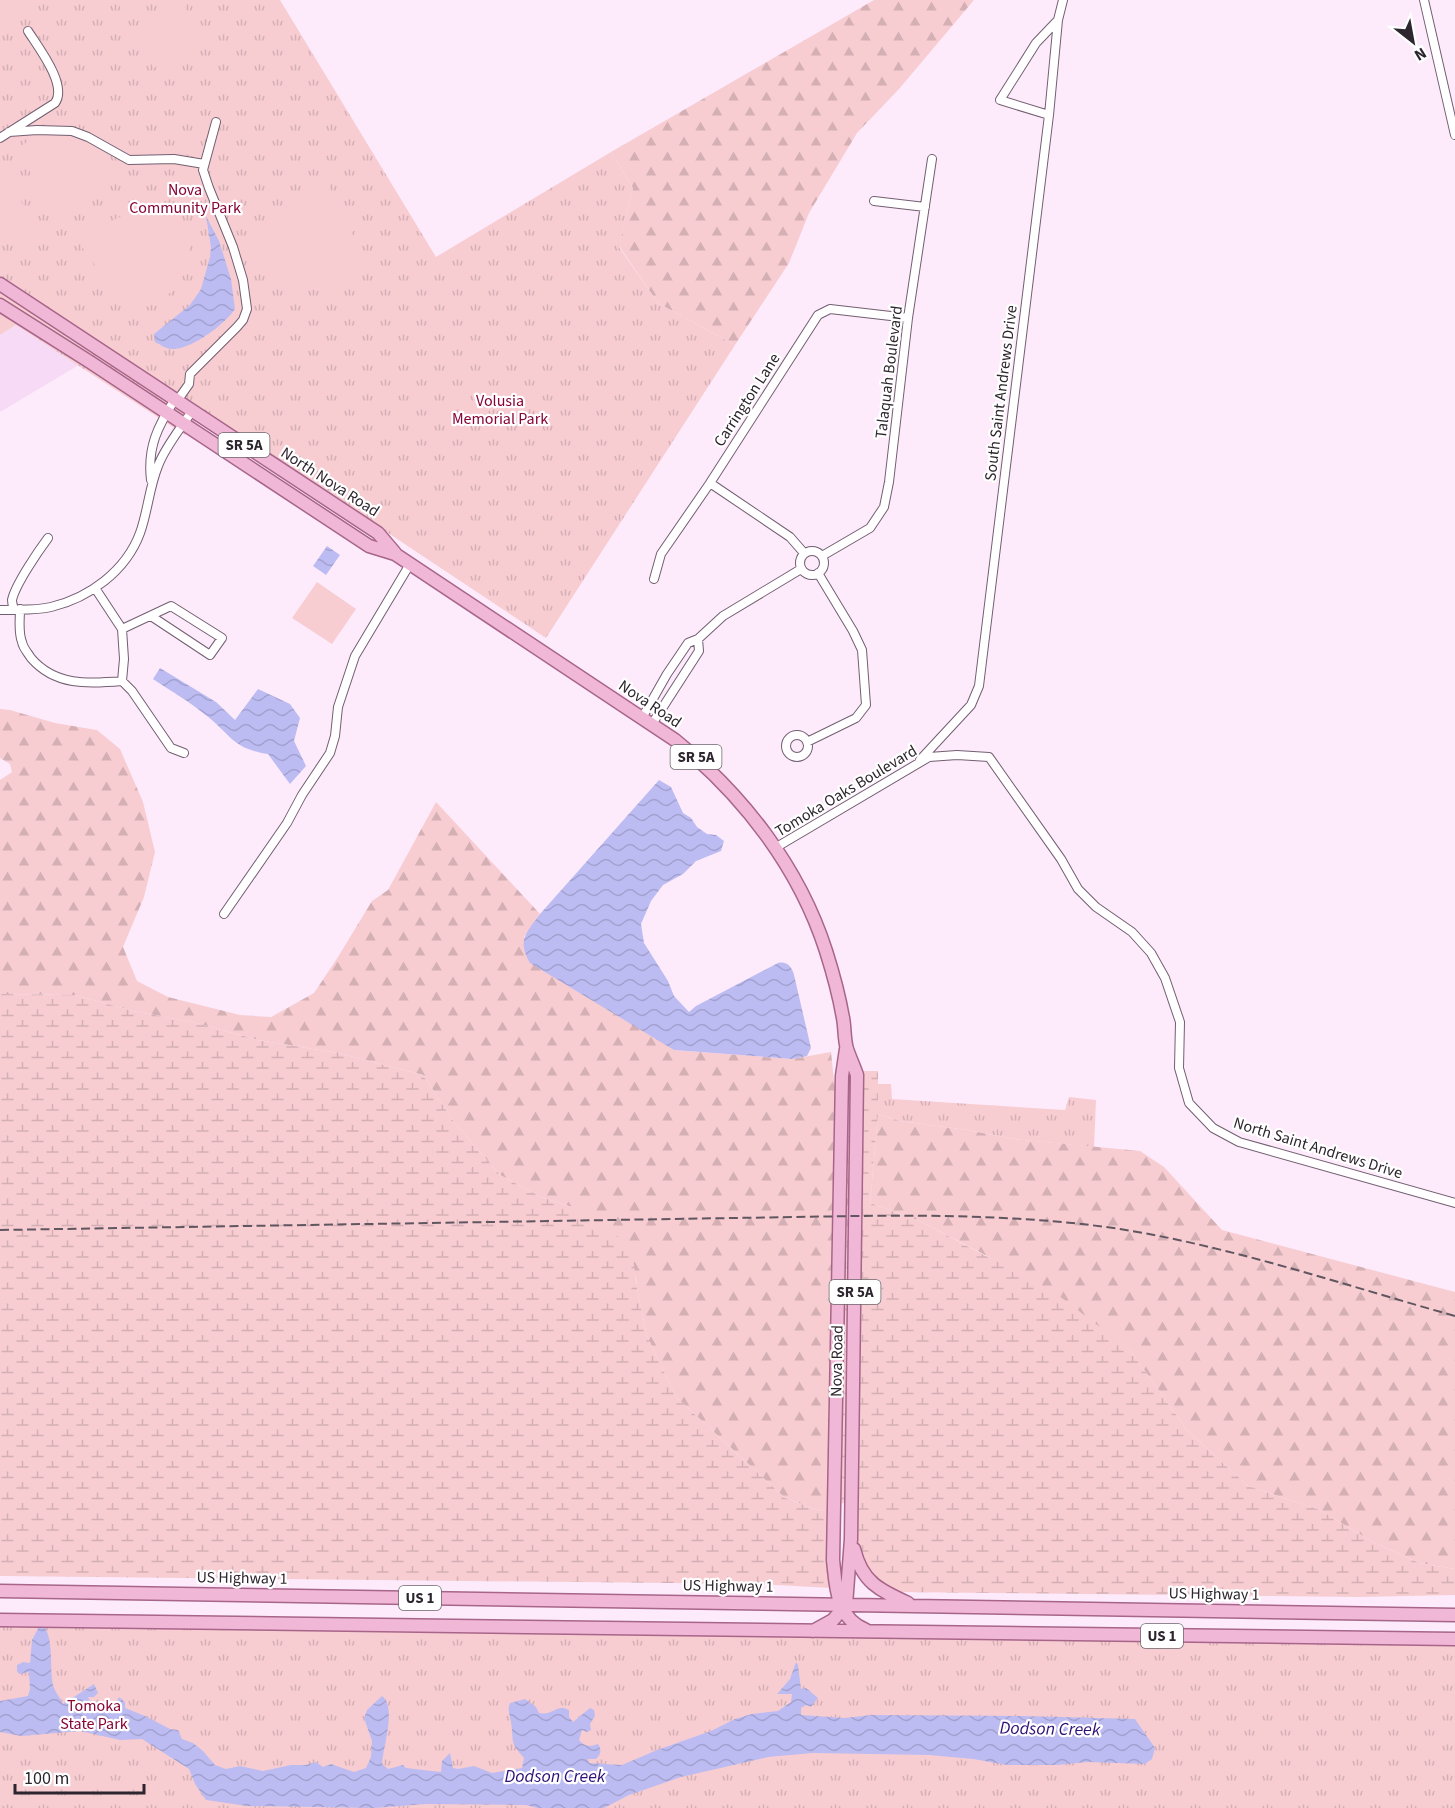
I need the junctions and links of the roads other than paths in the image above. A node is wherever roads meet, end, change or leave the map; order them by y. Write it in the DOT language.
graph roads {
  1 [pos="1063,0"];
  2 [pos="1424,0"];
  3 [pos="1058,20"];
  4 [pos="28,31"];
  5 [pos="1049,116"];
  6 [pos="216,122"];
  7 [pos="9,132"];
  8 [pos="1455,135"];
  9 [pos="0,138"];
  10 [pos="932,159"];
  11 [pos="204,164"];
  12 [pos="874,201"];
  13 [pos="925,207"];
  14 [pos="0,285"];
  15 [pos="0,305"];
  16 [pos="51,318"];
  17 [pos="908,318"];
  18 [pos="23,321"];
  19 [pos="176,400"];
  20 [pos="192,411"];
  21 [pos="166,413"];
  22 [pos="183,425"];
  23 [pos="710,483"];
  24 [pos="152,484"];
  25 [pos="48,537"];
  26 [pos="804,553"];
  27 [pos="395,554"];
  28 [pos="822,556"];
  29 [pos="410,564"];
  30 [pos="801,569"];
  31 [pos="818,573"];
  32 [pos="654,579"];
  33 [pos="95,588"];
  34 [pos="17,609"];
  35 [pos="0,610"];
  36 [pos="151,616"];
  37 [pos="122,629"];
  38 [pos="698,639"];
  39 [pos="667,674"];
  40 [pos="122,681"];
  41 [pos="679,682"];
  42 [pos="647,721"];
  43 [pos="807,742"];
  44 [pos="184,753"];
  45 [pos="929,757"];
  46 [pos="915,765"];
  47 [pos="776,848"];
  48 [pos="224,914"];
  49 [pos="847,1048"];
  50 [pos="1455,1203"];
  51 [pos="851,1539"];
  52 [pos="0,1591"];
  53 [pos="843,1606"];
  54 [pos="915,1606"];
  55 [pos="1455,1615"];
  56 [pos="0,1620"];
  57 [pos="813,1631"];
  58 [pos="869,1632"];
  59 [pos="1455,1640"];
  1 -- 3 [label="street, South Saint Andrews Drive"];
  2 -- 8 [label="street"];
  3 -- 5 [label="street, South Saint Andrews Drive"];
  3 -- 5 [label="street"];
  4 -- 7 [label="street"];
  5 -- 46 [label="street, South Saint Andrews Drive"];
  6 -- 11 [label="street"];
  7 -- 9 [label="street"];
  7 -- 11 [label="street"];
  10 -- 13 [label="street, Talaquah Boulevard"];
  11 -- 19 [label="street"];
  12 -- 13 [label="street"];
  13 -- 17 [label="street, Talaquah Boulevard"];
  14 -- 16 [label="main road, North Nova Road / SR 5A"];
  15 -- 18 [label="main road, North Nova Road / SR 5A"];
  16 -- 18 [label="main road"];
  16 -- 19 [label="main road, North Nova Road / SR 5A"];
  17 -- 23 [label="street, Carrington Lane"];
  17 -- 28 [label="street, Talaquah Boulevard"];
  18 -- 21 [label="main road, North Nova Road / SR 5A"];
  19 -- 20 [label="main road, North Nova Road / SR 5A"];
  19 -- 21 [label="street"];
  20 -- 22 [label="street"];
  20 -- 27 [label="main road, North Nova Road / SR 5A"];
  21 -- 22 [label="main road, North Nova Road / SR 5A"];
  21 -- 24 [label="street"];
  22 -- 24 [label="street"];
  22 -- 27 [label="main road, North Nova Road / SR 5A"];
  23 -- 26 [label="street"];
  23 -- 32 [label="street, Carrington Lane"];
  24 -- 33 [label="street"];
  25 -- 34 [label="street"];
  26 -- 28 [label="street"];
  26 -- 30 [label="street"];
  27 -- 29 [label="main road, Nova Road / SR 5A"];
  28 -- 31 [label="street"];
  29 -- 42 [label="main road, Nova Road / SR 5A"];
  29 -- 48 [label="street"];
  30 -- 31 [label="street"];
  30 -- 38 [label="street"];
  31 -- 43 [label="street"];
  33 -- 34 [label="street"];
  33 -- 37 [label="street"];
  34 -- 35 [label="street"];
  34 -- 40 [label="street"];
  36 -- 36 [label="street"];
  36 -- 37 [label="street"];
  37 -- 40 [label="street"];
  38 -- 39 [label="street"];
  38 -- 41 [label="street"];
  39 -- 41 [label="street"];
  39 -- 42 [label="street"];
  40 -- 44 [label="street"];
  41 -- 42 [label="street"];
  42 -- 47 [label="main road, Nova Road / SR 5A"];
  45 -- 46 [label="street, Tomoka Oaks Boulevard"];
  45 -- 50 [label="street, North Saint Andrews Drive"];
  46 -- 47 [label="street, Tomoka Oaks Boulevard"];
  47 -- 49 [label="main road, Nova Road / SR 5A"];
  49 -- 51 [label="main road, Nova Road / SR 5A"];
  49 -- 53 [label="main road, Nova Road / SR 5A"];
  51 -- 53 [label="main road, Nova Road / SR 5A"];
  51 -- 54 [label="main road"];
  52 -- 53 [label="main road, US Highway 1 / US 1"];
  53 -- 54 [label="main road, US Highway 1 / US 1"];
  53 -- 57 [label="main road"];
  53 -- 58 [label="main road"];
  54 -- 55 [label="main road, US Highway 1 / US 1"];
  56 -- 57 [label="main road, US 1"];
  57 -- 58 [label="main road, US 1"];
  58 -- 59 [label="main road, US 1"];
}
